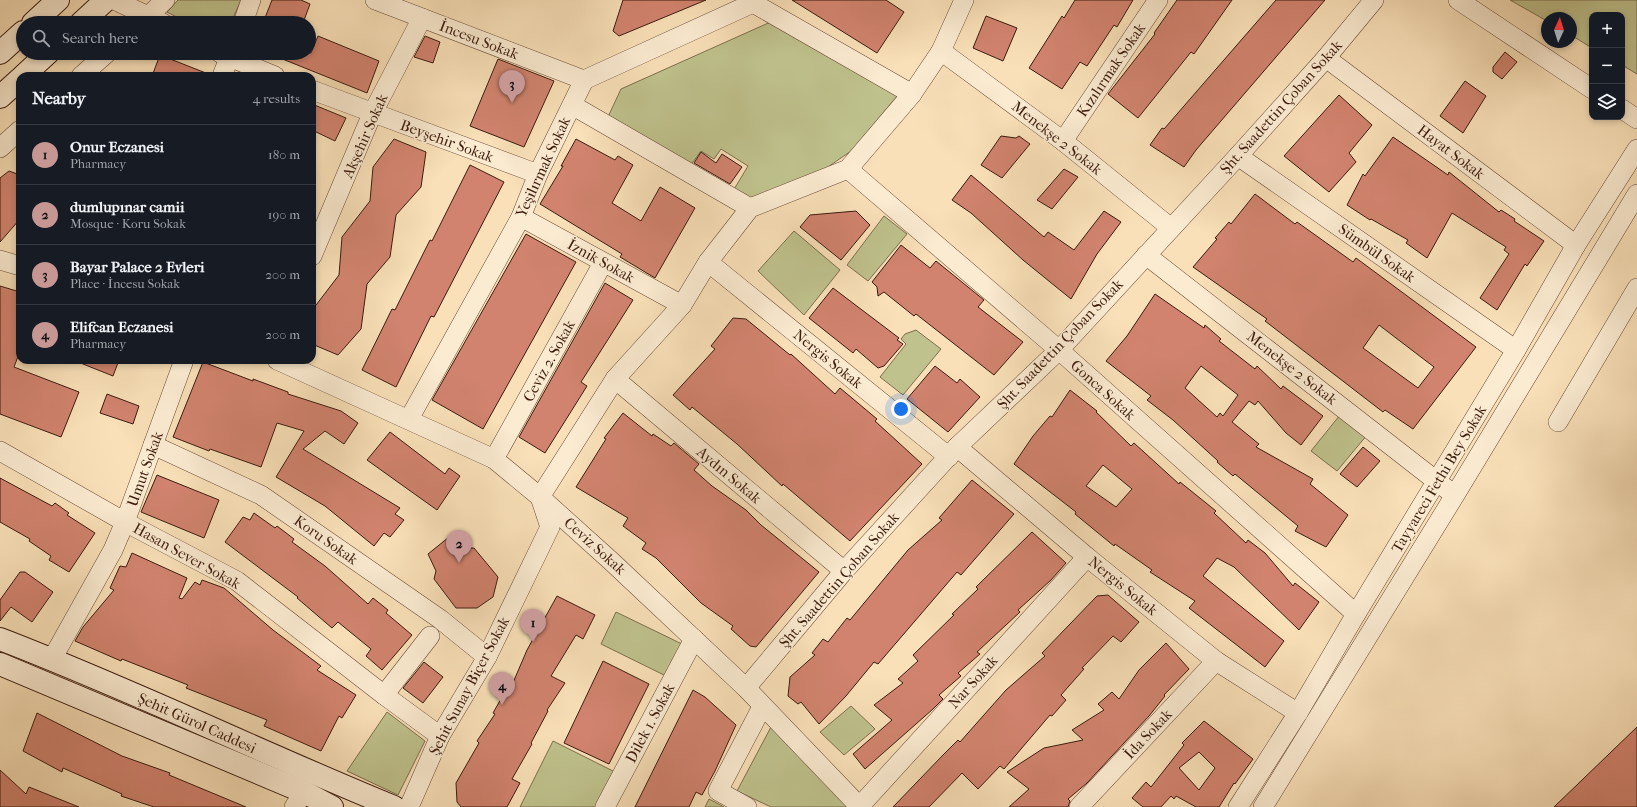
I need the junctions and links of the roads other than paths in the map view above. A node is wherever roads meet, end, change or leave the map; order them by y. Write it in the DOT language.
graph roads {
  1 [pos="58,0"];
  2 [pos="106,0"];
  3 [pos="114,0"];
  4 [pos="165,0"];
  5 [pos="252,0"];
  6 [pos="375,0"];
  7 [pos="964,0"];
  8 [pos="1158,0"];
  9 [pos="1374,0"];
  10 [pos="1458,0"];
  11 [pos="754,2"];
  12 [pos="41,16"];
  13 [pos="89,16"];
  14 [pos="142,16"];
  15 [pos="154,16"];
  16 [pos="246,16"];
  17 [pos="422,18"];
  18 [pos="16,38"];
  19 [pos="941,51"];
  20 [pos="0,53"];
  21 [pos="1326,58"];
  22 [pos="40,60"];
  23 [pos="100,60"];
  24 [pos="226,60"];
  25 [pos="238,60"];
  26 [pos="27,72"];
  27 [pos="87,72"];
  28 [pos="223,72"];
  29 [pos="266,72"];
  30 [pos="584,80"];
  31 [pos="16,83"];
  32 [pos="1589,87"];
  33 [pos="316,92"];
  34 [pos="912,94"];
  35 [pos="0,97"];
  36 [pos="572,105"];
  37 [pos="1625,111"];
  38 [pos="372,114"];
  39 [pos="1637,119"];
  40 [pos="16,134"];
  41 [pos="1063,141"];
  42 [pos="0,148"];
  43 [pos="1637,149"];
  44 [pos="1238,156"];
  45 [pos="848,169"];
  46 [pos="538,174"];
  47 [pos="1637,194"];
  48 [pos="750,208"];
  49 [pos="521,217"];
  50 [pos="1171,228"];
  51 [pos="1576,245"];
  52 [pos="316,247"];
  53 [pos="1146,255"];
  54 [pos="0,260"];
  55 [pos="708,262"];
  56 [pos="603,263"];
  57 [pos="16,265"];
  58 [pos="1637,288"];
  59 [pos="682,305"];
  60 [pos="1059,350"];
  61 [pos="1516,350"];
  62 [pos="183,364"];
  63 [pos="286,364"];
  64 [pos="615,379"];
  65 [pos="409,420"];
  66 [pos="1558,422"];
  67 [pos="153,445"];
  68 [pos="0,452"];
  69 [pos="953,452"];
  70 [pos="494,459"];
  71 [pos="1437,482"];
  72 [pos="1456,495"];
  73 [pos="540,497"];
  74 [pos="125,522"];
  75 [pos="1087,558"];
  76 [pos="844,571"];
  77 [pos="1356,614"];
  78 [pos="430,636"];
  79 [pos="0,639"];
  80 [pos="694,639"];
  81 [pos="487,657"];
  82 [pos="52,659"];
  83 [pos="1216,661"];
  84 [pos="0,664"];
  85 [pos="746,688"];
  86 [pos="384,695"];
  87 [pos="762,707"];
  88 [pos="1298,713"];
  89 [pos="440,736"];
  90 [pos="299,800"];
  91 [pos="332,807"];
  92 [pos="394,807"];
  93 [pos="409,807"];
  94 [pos="605,807"];
  95 [pos="746,807"];
  96 [pos="859,807"];
  97 [pos="1079,807"];
  98 [pos="1238,807"];
  99 [pos="1263,807"];
  1 -- 12 [label="main road"];
  2 -- 13 [label="main road"];
  3 -- 14 [label="street"];
  4 -- 15 [label="street"];
  5 -- 16 [label="street"];
  6 -- 17 [label="street, İncesu Sokak"];
  7 -- 19 [label="street"];
  8 -- 41 [label="street, Kızılırmak Sokak"];
  9 -- 21 [label="street, Şht. Saadettin Çoban Sokak"];
  10 -- 32 [label="street"];
  11 -- 30 [label="street"];
  11 -- 34 [label="street"];
  17 -- 30 [label="street, İncesu Sokak"];
  17 -- 38 [label="street, Akşehir Sokak"];
  18 -- 20 [label="main road"];
  19 -- 34 [label="street"];
  19 -- 41 [label="street, Menekşe 2 Sokak"];
  21 -- 44 [label="street, Şht. Saadettin Çoban Sokak"];
  21 -- 51 [label="street, Hayat Sokak"];
  22 -- 26 [label="main road"];
  23 -- 27 [label="street"];
  24 -- 28 [label="street"];
  25 -- 29 [label="street"];
  30 -- 36 [label="street, Yeşilırmak Sokak"];
  31 -- 35 [label="main road"];
  33 -- 38 [label="street, Beyşehir Sokak"];
  34 -- 45 [label="street"];
  36 -- 46 [label="street, Yeşilırmak Sokak"];
  36 -- 48 [label="street"];
  37 -- 39 [label="street"];
  38 -- 46 [label="street, Beyşehir Sokak"];
  38 -- 52 [label="street, Akşehir Sokak"];
  40 -- 42 [label="street"];
  41 -- 50 [label="street, Menekşe 2 Sokak"];
  43 -- 51 [label="street, Tayyareci Fethi Bey Sokak"];
  44 -- 50 [label="street, Şht. Saadettin Çoban Sokak"];
  44 -- 61 [label="street, Sümbül Sokak"];
  45 -- 48 [label="street"];
  45 -- 60 [label="street, Gonca Sokak"];
  46 -- 49 [label="street, Yeşilırmak Sokak"];
  47 -- 72 [label="street, Tayyareci Fethi Bey Sokak"];
  48 -- 55 [label="street"];
  49 -- 56 [label="street, İznik Sokak"];
  49 -- 65 [label="street, Yeşilırmak Sokak"];
  50 -- 53 [label="street, Şht. Saadettin Çoban Sokak"];
  51 -- 61 [label="street, Tayyareci Fethi Bey Sokak"];
  53 -- 60 [label="street, Şht. Saadettin Çoban Sokak"];
  53 -- 71 [label="street, Menekşe 2 Sokak"];
  54 -- 57 [label="street"];
  55 -- 59 [label="street"];
  55 -- 69 [label="street, Nergis Sokak"];
  56 -- 59 [label="street, İznik Sokak"];
  56 -- 70 [label="street, Ceviz 2. Sokak"];
  58 -- 66 [label="street"];
  59 -- 64 [label="street"];
  60 -- 69 [label="street, Şht. Saadettin Çoban Sokak"];
  60 -- 77 [label="street, Gonca Sokak"];
  61 -- 71 [label="street, Tayyareci Fethi Bey Sokak"];
  62 -- 67 [label="street, Umut Sokak"];
  63 -- 65 [label="street, Ceviz Sokak"];
  64 -- 73 [label="street"];
  64 -- 76 [label="street, Aydın Sokak"];
  65 -- 70 [label="street, Ceviz Sokak"];
  67 -- 74 [label="street, Umut Sokak"];
  67 -- 81 [label="street, Koru Sokak"];
  68 -- 74 [label="street, Hasan Sever Sokak"];
  69 -- 75 [label="street, Nergis Sokak"];
  69 -- 76 [label="street, Şht. Saadettin Çoban Sokak"];
  70 -- 73 [label="street, Ceviz Sokak"];
  71 -- 72 [label="street, Menekşe 2 Sokak"];
  71 -- 77 [label="street, Tayyareci Fethi Bey Sokak"];
  72 -- 99 [label="street, Tayyareci Fethi Bey Sokak"];
  73 -- 80 [label="street, Ceviz Sokak"];
  73 -- 81 [label="street, Şehit Sunay Biçer Sokak"];
  74 -- 82 [label="street, Umut Sokak"];
  74 -- 86 [label="street, Hasan Sever Sokak"];
  75 -- 83 [label="street, Nergis Sokak"];
  75 -- 96 [label="street, Nar Sokak"];
  76 -- 85 [label="street, Şht. Saadettin Çoban Sokak"];
  77 -- 88 [label="street, Tayyareci Fethi Bey Sokak"];
  78 -- 86 [label="street"];
  79 -- 82 [label="main road, Şehit Gürol Caddesi"];
  80 -- 85 [label="street, Ceviz Sokak"];
  80 -- 94 [label="street, Dilek 1. Sokak"];
  81 -- 89 [label="street, Şehit Sunay Biçer Sokak"];
  82 -- 92 [label="main road, Şehit Gürol Caddesi"];
  83 -- 88 [label="street, Nergis Sokak"];
  83 -- 97 [label="street, İda Sokak"];
  84 -- 90 [label="main road, Şehit Gürol Caddesi"];
  85 -- 87 [label="street, Ceviz Sokak"];
  86 -- 89 [label="street, Hasan Sever Sokak"];
  87 -- 95 [label="street"];
  87 -- 96 [label="street, Ceviz Sokak"];
  88 -- 98 [label="street, Tayyareci Fethi Bey Sokak"];
  89 -- 93 [label="street, Şehit Sunay Biçer Sokak"];
  90 -- 91 [label="main road, Şehit Gürol Caddesi"];
}
